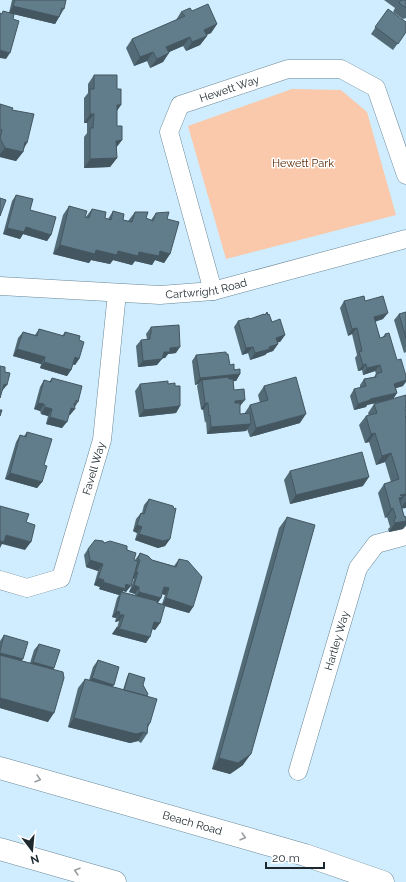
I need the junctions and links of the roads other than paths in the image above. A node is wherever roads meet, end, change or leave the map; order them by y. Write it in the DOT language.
graph roads {
  1 [pos="406,175"];
  2 [pos="406,239"];
  3 [pos="0,286"];
  4 [pos="117,292"];
  5 [pos="213,292"];
  6 [pos="406,536"];
  7 [pos="0,580"];
  8 [pos="0,768"];
  9 [pos="298,771"];
  10 [pos="0,849"];
  11 [pos="115,882"];
  12 [pos="383,882"];
  1 -- 5 [label="street, Hewett Way"];
  2 -- 5 [label="street, Cartwright Road"];
  3 -- 4 [label="street, Cartwright Road"];
  4 -- 5 [label="street, Cartwright Road"];
  4 -- 7 [label="street, Favell Way"];
  6 -- 9 [label="street, Hartley Way"];
  8 -- 12 [label="main road, Beach Road, one-way"];
  11 -- 10 [label="main road, one-way"];
}
